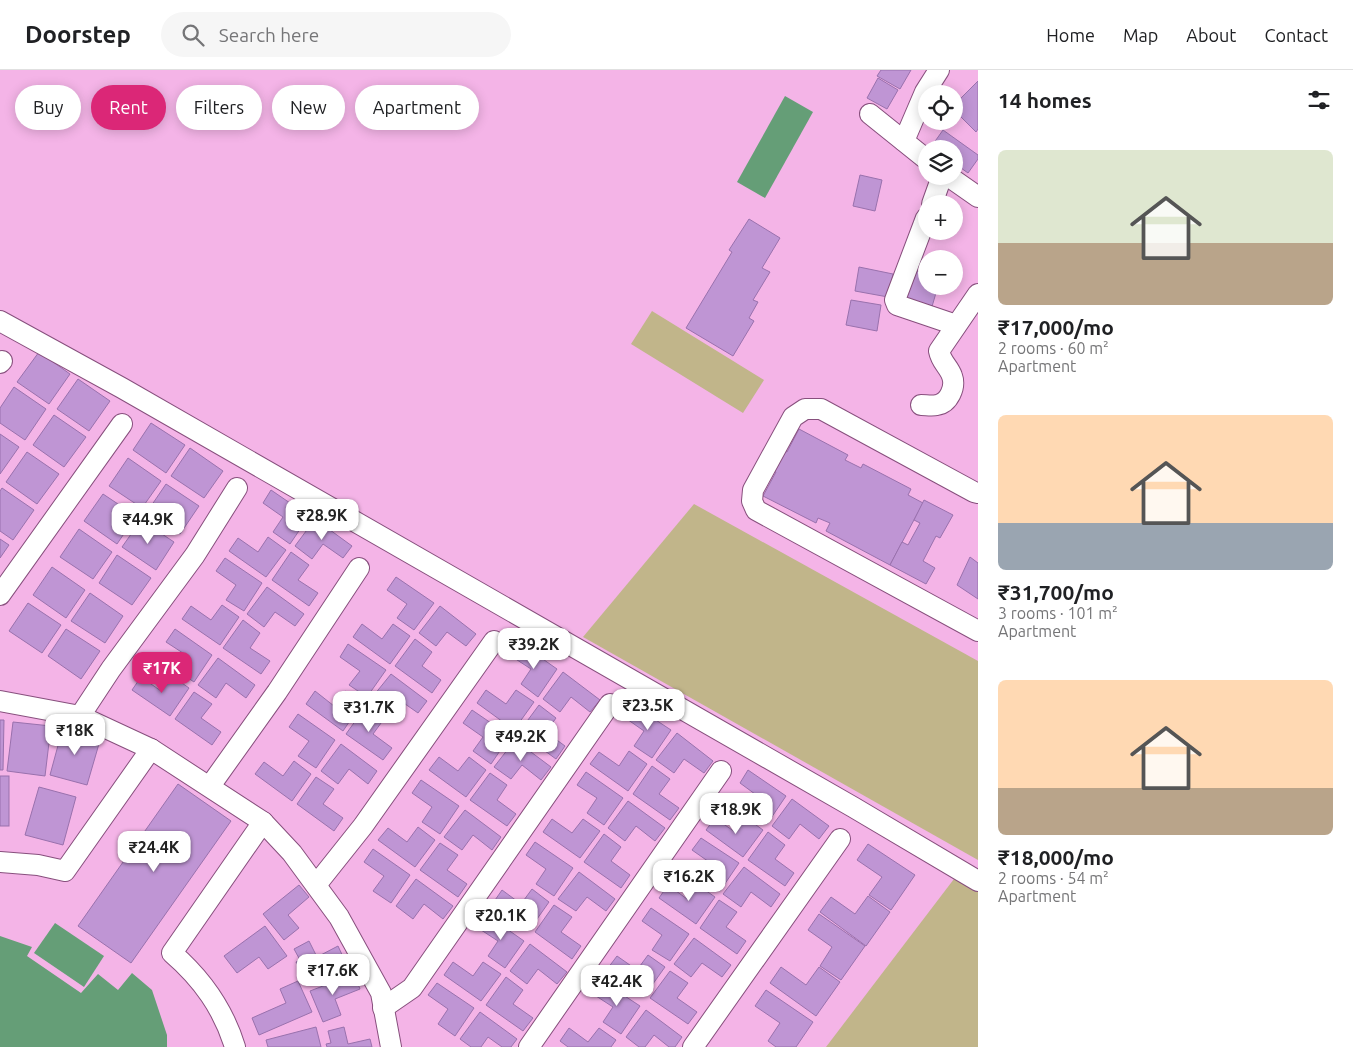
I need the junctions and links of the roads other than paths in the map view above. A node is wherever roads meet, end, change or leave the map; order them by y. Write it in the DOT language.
graph roads {
  1 [pos="939,70"];
  2 [pos="870,114"];
  3 [pos="904,141"];
  4 [pos="918,152"];
  5 [pos="962,185"];
  6 [pos="978,196"];
  7 [pos="918,239"];
  8 [pos="978,294"];
  9 [pos="0,321"];
  10 [pos="956,326"];
  11 [pos="921,405"];
  12 [pos="122,424"];
  13 [pos="237,488"];
  14 [pos="978,493"];
  15 [pos="359,568"];
  16 [pos="0,595"];
  17 [pos="978,631"];
  18 [pos="494,641"];
  19 [pos="0,701"];
  20 [pos="610,704"];
  21 [pos="80,716"];
  22 [pos="151,749"];
  23 [pos="722,771"];
  24 [pos="210,786"];
  25 [pos="263,822"];
  26 [pos="840,839"];
  27 [pos="0,862"];
  28 [pos="978,881"];
  29 [pos="316,885"];
  30 [pos="383,1008"];
  31 [pos="235,1047"];
  32 [pos="391,1047"];
  33 [pos="530,1047"];
  34 [pos="693,1047"];
  1 -- 3 [label="street"];
  2 -- 3 [label="street"];
  3 -- 4 [label="street"];
  5 -- 6 [label="street"];
  7 -- 10 [label="street"];
  8 -- 10 [label="street"];
  9 -- 28 [label="street"];
  10 -- 11 [label="street"];
  12 -- 16 [label="street"];
  13 -- 21 [label="street"];
  14 -- 17 [label="street"];
  15 -- 24 [label="street"];
  18 -- 29 [label="street"];
  19 -- 21 [label="street"];
  20 -- 30 [label="street"];
  21 -- 22 [label="street"];
  22 -- 24 [label="street"];
  22 -- 27 [label="street"];
  23 -- 33 [label="street"];
  24 -- 25 [label="street"];
  25 -- 29 [label="street"];
  25 -- 31 [label="street"];
  26 -- 34 [label="street"];
  29 -- 30 [label="street"];
  30 -- 32 [label="street"];
}
